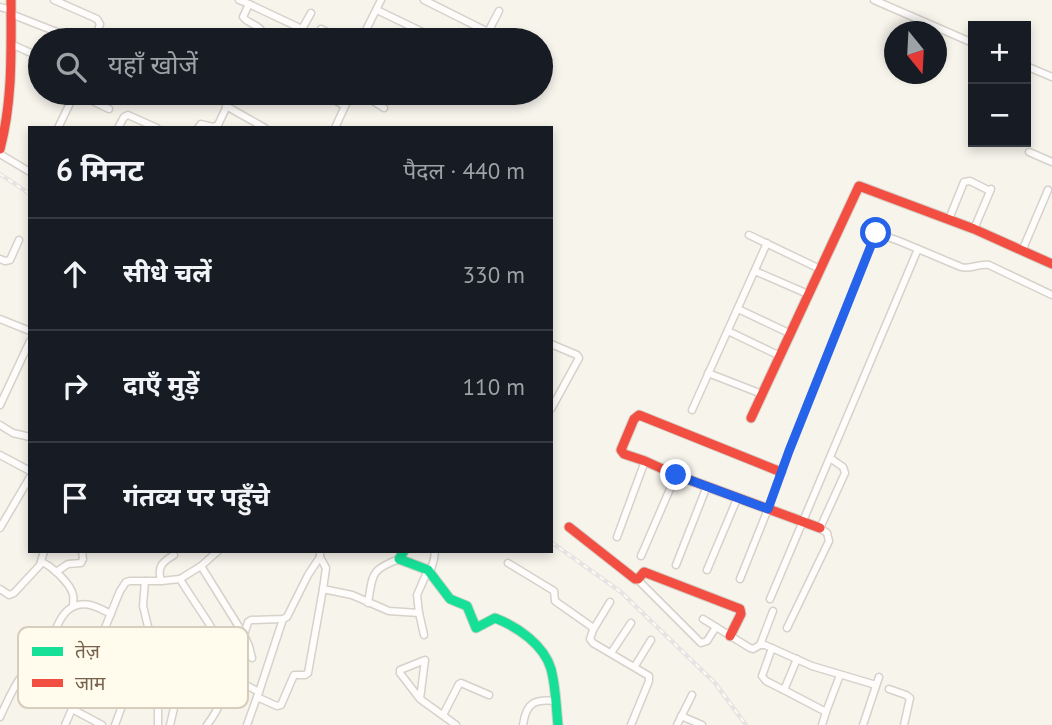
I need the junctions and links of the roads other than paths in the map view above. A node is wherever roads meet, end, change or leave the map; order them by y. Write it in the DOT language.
graph roads {
  1 [pos="54,0"];
  2 [pos="239,0"];
  3 [pos="381,0"];
  4 [pos="424,0"];
  5 [pos="874,0"];
  6 [pos="249,4"];
  7 [pos="0,7"];
  8 [pos="11,8"];
  9 [pos="377,10"];
  10 [pos="499,11"];
  11 [pos="311,13"];
  12 [pos="52,28"];
  13 [pos="99,28"];
  14 [pos="259,28"];
  15 [pos="300,28"];
  16 [pos="303,28"];
  17 [pos="367,28"];
  18 [pos="414,28"];
  19 [pos="473,28"];
  20 [pos="491,28"];
  21 [pos="968,42"];
  22 [pos="11,44"];
  23 [pos="28,52"];
  24 [pos="1031,68"];
  25 [pos="1052,78"];
  26 [pos="69,105"];
  27 [pos="100,105"];
  28 [pos="379,105"];
  29 [pos="226,106"];
  30 [pos="345,106"];
  31 [pos="384,108"];
  32 [pos="109,109"];
  33 [pos="59,126"];
  34 [pos="119,126"];
  35 [pos="153,126"];
  36 [pos="216,126"];
  37 [pos="261,126"];
  38 [pos="336,126"];
  39 [pos="0,147"];
  40 [pos="1029,152"];
  41 [pos="1052,162"];
  42 [pos="28,170"];
  43 [pos="1048,190"];
  44 [pos="949,219"];
  45 [pos="865,229"];
  46 [pos="974,229"];
  47 [pos="876,233"];
  48 [pos="749,235"];
  49 [pos="19,240"];
  50 [pos="767,243"];
  51 [pos="918,249"];
  52 [pos="1022,251"];
  53 [pos="0,259"];
  54 [pos="1052,264"];
  55 [pos="820,269"];
  56 [pos="755,271"];
  57 [pos="808,295"];
  58 [pos="1052,295"];
  59 [pos="738,309"];
  60 [pos="0,319"];
  61 [pos="28,330"];
  62 [pos="728,331"];
  63 [pos="791,334"];
  64 [pos="28,345"];
  65 [pos="553,345"];
  66 [pos="780,356"];
  67 [pos="708,373"];
  68 [pos="762,394"];
  69 [pos="0,405"];
  70 [pos="553,405"];
  71 [pos="692,410"];
  72 [pos="751,418"];
  73 [pos="0,425"];
  74 [pos="28,437"];
  75 [pos="0,455"];
  76 [pos="830,458"];
  77 [pos="645,461"];
  78 [pos="28,470"];
  79 [pos="781,472"];
  80 [pos="676,475"];
  81 [pos="28,480"];
  82 [pos="707,486"];
  83 [pos="737,499"];
  84 [pos="768,509"];
  85 [pos="803,521"];
  86 [pos="569,527"];
  87 [pos="0,528"];
  88 [pos="820,528"];
  89 [pos="617,537"];
  90 [pos="43,553"];
  91 [pos="82,553"];
  92 [pos="216,553"];
  93 [pos="435,553"];
  94 [pos="320,554"];
  95 [pos="174,555"];
  96 [pos="401,555"];
  97 [pos="641,555"];
  98 [pos="41,562"];
  99 [pos="508,563"];
  100 [pos="676,565"];
  101 [pos="201,566"];
  102 [pos="707,570"];
  103 [pos="429,571"];
  104 [pos="56,572"];
  105 [pos="180,579"];
  106 [pos="636,579"];
  107 [pos="740,579"];
  108 [pos="145,581"];
  109 [pos="160,581"];
  110 [pos="0,589"];
  111 [pos="323,589"];
  112 [pos="770,599"];
  113 [pos="610,602"];
  114 [pos="368,603"];
  115 [pos="73,606"];
  116 [pos="773,611"];
  117 [pos="419,613"];
  118 [pos="111,614"];
  119 [pos="283,619"];
  120 [pos="703,619"];
  121 [pos="631,623"];
  122 [pos="58,627"];
  123 [pos="106,627"];
  124 [pos="149,627"];
  125 [pos="210,627"];
  126 [pos="239,627"];
  127 [pos="246,627"];
  128 [pos="716,627"];
  129 [pos="787,628"];
  130 [pos="593,630"];
  131 [pos="424,635"];
  132 [pos="730,636"];
  133 [pos="651,640"];
  134 [pos="760,645"];
  135 [pos="248,646"];
  136 [pos="772,648"];
  137 [pos="611,653"];
  138 [pos="252,658"];
  139 [pos="797,659"];
  140 [pos="635,666"];
  141 [pos="840,675"];
  142 [pos="879,677"];
  143 [pos="18,683"];
  144 [pos="876,685"];
  145 [pos="248,687"];
  146 [pos="888,689"];
  147 [pos="783,690"];
  148 [pos="258,694"];
  149 [pos="489,695"];
  150 [pos="692,695"];
  151 [pos="420,699"];
  152 [pos="555,701"];
  153 [pos="121,708"];
  154 [pos="217,708"];
  155 [pos="72,709"];
  156 [pos="826,712"];
  157 [pos="443,715"];
  158 [pos="681,716"];
  159 [pos="0,717"];
  160 [pos="65,725"];
  161 [pos="102,725"];
  162 [pos="115,725"];
  163 [pos="207,725"];
  164 [pos="247,725"];
  165 [pos="456,725"];
  166 [pos="523,725"];
  167 [pos="558,725"];
  168 [pos="631,725"];
  169 [pos="677,725"];
  170 [pos="702,725"];
  171 [pos="822,725"];
  172 [pos="863,725"];
  173 [pos="904,725"];
  1 -- 13 [label="street"];
  2 -- 6 [label="street"];
  3 -- 9 [label="street"];
  4 -- 19 [label="street"];
  5 -- 21 [label="street"];
  6 -- 14 [label="street"];
  6 -- 15 [label="street"];
  7 -- 8 [label="street"];
  8 -- 12 [label="street"];
  8 -- 22 [label="street"];
  9 -- 17 [label="street"];
  9 -- 18 [label="street"];
  10 -- 20 [label="street"];
  11 -- 16 [label="street"];
  22 -- 23 [label="street"];
  22 -- 39 [label="street"];
  24 -- 25 [label="street"];
  26 -- 33 [label="street"];
  27 -- 32 [label="street"];
  28 -- 31 [label="street"];
  29 -- 36 [label="street"];
  29 -- 37 [label="street"];
  30 -- 38 [label="street"];
  34 -- 35 [label="street"];
  39 -- 42 [label="street"];
  40 -- 41 [label="street"];
  43 -- 52 [label="street"];
  44 -- 46 [label="street"];
  44 -- 46 [label="street"];
  44 -- 55 [label="street"];
  45 -- 47 [label="street"];
  46 -- 52 [label="street"];
  47 -- 51 [label="street"];
  47 -- 79 [label="street"];
  48 -- 50 [label="street"];
  49 -- 53 [label="street"];
  50 -- 55 [label="street"];
  50 -- 56 [label="street"];
  51 -- 58 [label="street"];
  51 -- 76 [label="street"];
  52 -- 54 [label="street"];
  55 -- 57 [label="street"];
  56 -- 57 [label="street"];
  56 -- 59 [label="street"];
  57 -- 63 [label="street"];
  59 -- 62 [label="street"];
  59 -- 63 [label="street"];
  60 -- 61 [label="street"];
  62 -- 66 [label="street"];
  62 -- 67 [label="street"];
  63 -- 66 [label="street"];
  64 -- 69 [label="street"];
  65 -- 70 [label="street"];
  66 -- 68 [label="street"];
  67 -- 68 [label="street"];
  67 -- 71 [label="street"];
  68 -- 72 [label="street"];
  73 -- 74 [label="street"];
  75 -- 78 [label="street"];
  76 -- 85 [label="street"];
  76 -- 88 [label="street"];
  77 -- 79 [label="street"];
  77 -- 80 [label="street"];
  77 -- 89 [label="street"];
  79 -- 84 [label="street"];
  80 -- 82 [label="street"];
  80 -- 97 [label="street"];
  81 -- 87 [label="street"];
  82 -- 83 [label="street"];
  82 -- 100 [label="street"];
  83 -- 84 [label="street"];
  83 -- 102 [label="street"];
  84 -- 85 [label="street"];
  84 -- 107 [label="street"];
  85 -- 88 [label="street"];
  85 -- 112 [label="street"];
  86 -- 106 [label="street"];
  88 -- 129 [label="street"];
  90 -- 98 [label="street"];
  91 -- 104 [label="street"];
  92 -- 101 [label="street"];
  93 -- 103 [label="street"];
  94 -- 111 [label="street"];
  94 -- 119 [label="street"];
  95 -- 109 [label="street"];
  96 -- 103 [label="street"];
  96 -- 114 [label="street"];
  98 -- 104 [label="street"];
  98 -- 110 [label="street"];
  99 -- 130 [label="street"];
  101 -- 105 [label="street"];
  101 -- 126 [label="street"];
  103 -- 117 [label="street"];
  103 -- 152 [label="street"];
  104 -- 115 [label="street"];
  105 -- 109 [label="street"];
  105 -- 125 [label="street"];
  106 -- 128 [label="street"];
  106 -- 132 [label="street"];
  108 -- 109 [label="street"];
  108 -- 118 [label="street"];
  108 -- 124 [label="street"];
  111 -- 114 [label="street"];
  111 -- 148 [label="street"];
  113 -- 130 [label="street"];
  114 -- 117 [label="street"];
  115 -- 118 [label="street"];
  115 -- 122 [label="street"];
  116 -- 134 [label="street"];
  117 -- 131 [label="street"];
  118 -- 123 [label="street"];
  119 -- 127 [label="street"];
  119 -- 148 [label="street"];
  120 -- 128 [label="street"];
  121 -- 137 [label="street"];
  128 -- 132 [label="street"];
  130 -- 137 [label="street"];
  132 -- 134 [label="street"];
  133 -- 140 [label="street"];
  134 -- 136 [label="street"];
  135 -- 138 [label="street"];
  136 -- 139 [label="street"];
  136 -- 147 [label="street"];
  137 -- 140 [label="street"];
  139 -- 141 [label="street"];
  139 -- 147 [label="street"];
  140 -- 168 [label="street"];
  141 -- 144 [label="street"];
  141 -- 156 [label="street"];
  142 -- 144 [label="street"];
  143 -- 159 [label="street"];
  144 -- 172 [label="street"];
  145 -- 148 [label="street"];
  146 -- 173 [label="street"];
  147 -- 156 [label="street"];
  148 -- 164 [label="street"];
  149 -- 157 [label="street"];
  150 -- 158 [label="street"];
  151 -- 151 [label="street"];
  151 -- 157 [label="street"];
  152 -- 166 [label="street"];
  152 -- 167 [label="street"];
  153 -- 162 [label="street"];
  154 -- 163 [label="street"];
  155 -- 160 [label="street"];
  155 -- 161 [label="street"];
  156 -- 171 [label="street"];
  157 -- 165 [label="street"];
  158 -- 169 [label="street"];
  158 -- 170 [label="street"];
}
